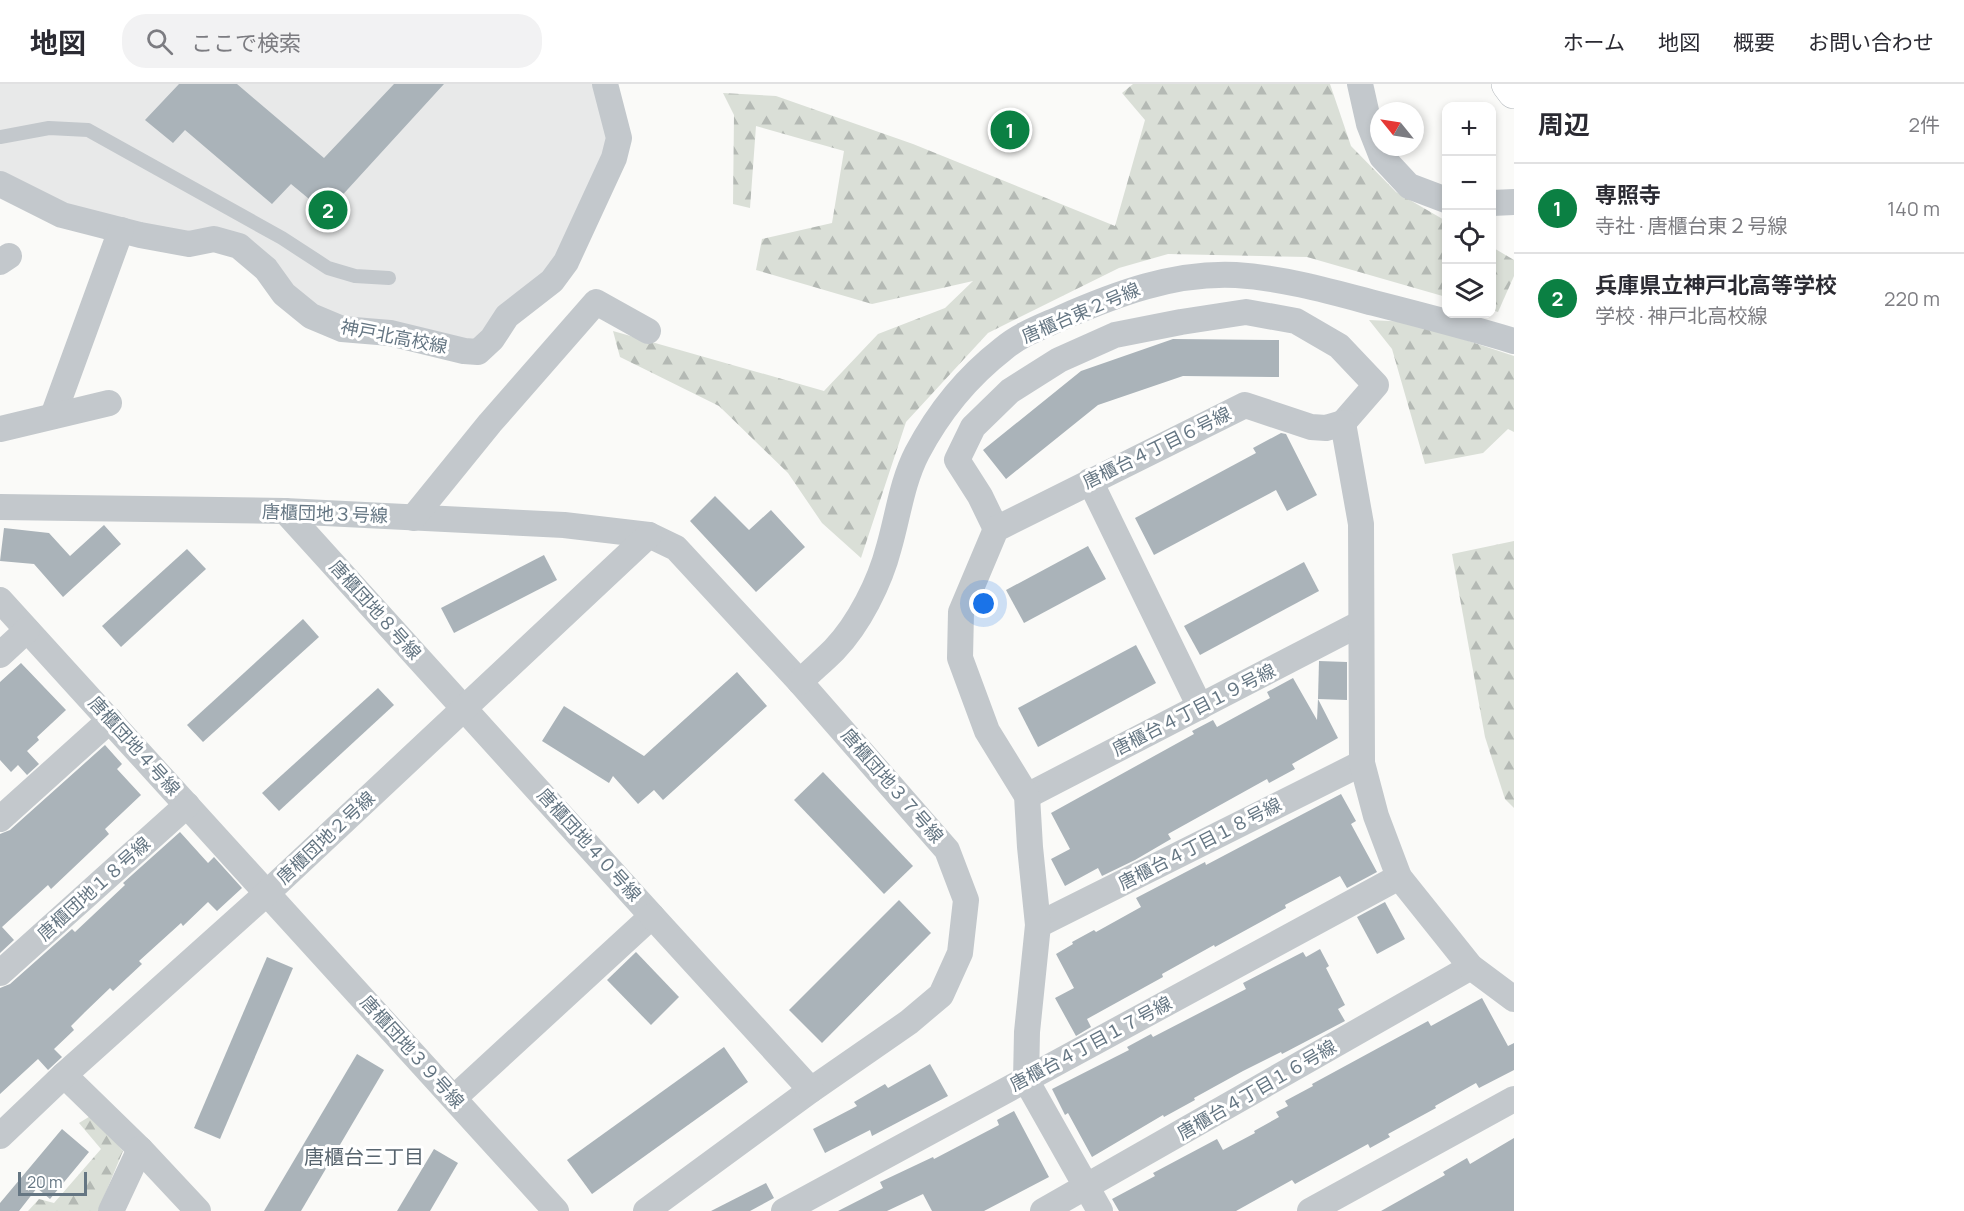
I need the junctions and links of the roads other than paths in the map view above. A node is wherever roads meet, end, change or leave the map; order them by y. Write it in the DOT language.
graph roads {
  1 [pos="605,84"];
  2 [pos="1508,84"];
  3 [pos="1361,86"];
  4 [pos="1514,92"];
  5 [pos="0,137"];
  6 [pos="0,184"];
  7 [pos="1442,198"];
  8 [pos="1514,202"];
  9 [pos="1496,203"];
  10 [pos="121,230"];
  11 [pos="389,278"];
  12 [pos="648,331"];
  13 [pos="1514,341"];
  14 [pos="109,403"];
  15 [pos="53,416"];
  16 [pos="1343,423"];
  17 [pos="0,429"];
  18 [pos="1090,481"];
  19 [pos="0,507"];
  20 [pos="285,511"];
  21 [pos="413,518"];
  22 [pos="996,529"];
  23 [pos="649,535"];
  24 [pos="0,600"];
  25 [pos="1361,623"];
  26 [pos="27,630"];
  27 [pos="0,656"];
  28 [pos="800,682"];
  29 [pos="1200,706"];
  30 [pos="465,709"];
  31 [pos="110,720"];
  32 [pos="1362,763"];
  33 [pos="1027,796"];
  34 [pos="187,805"];
  35 [pos="0,819"];
  36 [pos="1399,877"];
  37 [pos="267,893"];
  38 [pos="652,916"];
  39 [pos="1038,925"];
  40 [pos="1471,967"];
  41 [pos="0,973"];
  42 [pos="1514,999"];
  43 [pos="64,1076"];
  44 [pos="1026,1080"];
  45 [pos="810,1090"];
  46 [pos="454,1098"];
  47 [pos="1514,1099"];
  48 [pos="0,1136"];
  49 [pos="140,1149"];
  50 [pos="1087,1187"];
  51 [pos="111,1211"];
  52 [pos="198,1211"];
  53 [pos="556,1211"];
  54 [pos="646,1211"];
  55 [pos="784,1211"];
  56 [pos="1043,1211"];
  57 [pos="1100,1211"];
  58 [pos="1310,1211"];
  1 -- 10 [label="street, 神戸北高校線"];
  2 -- 4 [label="highway"];
  3 -- 7 [label="street"];
  5 -- 11 [label="lane"];
  6 -- 10 [label="street, 神戸北高校線"];
  8 -- 9 [label="street"];
  10 -- 15 [label="street"];
  12 -- 21 [label="street"];
  13 -- 28 [label="street, 唐櫃台東２号線"];
  14 -- 15 [label="street"];
  15 -- 17 [label="street"];
  16 -- 18 [label="street, 唐櫃台４丁目６号線"];
  16 -- 22 [label="street"];
  16 -- 25 [label="street"];
  18 -- 22 [label="street, 唐櫃台４丁目６号線"];
  18 -- 29 [label="street"];
  19 -- 20 [label="street, 唐櫃団地３号線"];
  20 -- 21 [label="street, 唐櫃団地３号線"];
  20 -- 30 [label="street, 唐櫃団地８号線"];
  21 -- 23 [label="street, 唐櫃団地３号線"];
  22 -- 33 [label="street"];
  23 -- 28 [label="street, 唐櫃団地３７号線"];
  23 -- 30 [label="street, 唐櫃団地２号線"];
  24 -- 26 [label="street, 唐櫃団地４号線"];
  25 -- 29 [label="street, 唐櫃台４丁目１９号線"];
  25 -- 32 [label="street"];
  26 -- 27 [label="street"];
  26 -- 31 [label="street, 唐櫃団地４号線"];
  28 -- 45 [label="street, 唐櫃団地３７号線"];
  29 -- 33 [label="street, 唐櫃台４丁目１９号線"];
  30 -- 37 [label="street, 唐櫃団地２号線"];
  30 -- 38 [label="street, 唐櫃団地４０号線"];
  31 -- 34 [label="street, 唐櫃団地４号線"];
  31 -- 35 [label="street"];
  32 -- 36 [label="street"];
  32 -- 39 [label="street, 唐櫃台４丁目１８号線"];
  33 -- 39 [label="street"];
  34 -- 37 [label="street, 唐櫃団地４号線"];
  34 -- 41 [label="street, 唐櫃団地１８号線"];
  36 -- 40 [label="street"];
  36 -- 44 [label="street, 唐櫃台４丁目１７号線"];
  37 -- 43 [label="street, 唐櫃団地２号線"];
  37 -- 46 [label="street, 唐櫃団地３９号線"];
  38 -- 45 [label="street"];
  38 -- 46 [label="street, 唐櫃団地４０号線"];
  39 -- 44 [label="street"];
  40 -- 42 [label="street"];
  40 -- 50 [label="street, 唐櫃台４丁目１６号線"];
  43 -- 48 [label="street, 唐櫃団地２号線"];
  43 -- 49 [label="street"];
  44 -- 50 [label="street"];
  44 -- 55 [label="street, 唐櫃台４丁目１７号線"];
  45 -- 54 [label="street, 唐櫃団地３７号線"];
  46 -- 53 [label="street, 唐櫃団地３９号線"];
  47 -- 58 [label="street"];
  49 -- 51 [label="street"];
  49 -- 52 [label="street"];
  50 -- 56 [label="street, 唐櫃台４丁目１６号線"];
  50 -- 57 [label="street"];
}
